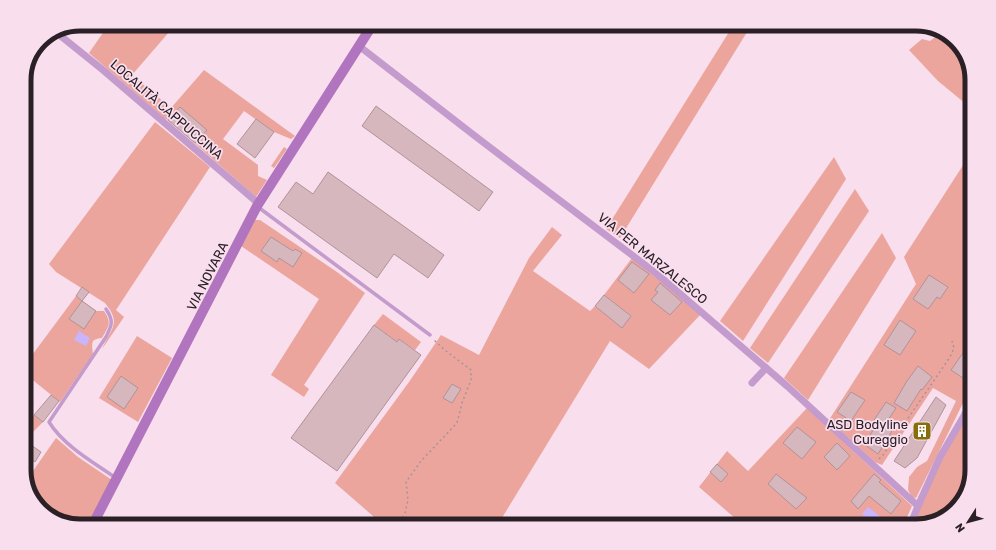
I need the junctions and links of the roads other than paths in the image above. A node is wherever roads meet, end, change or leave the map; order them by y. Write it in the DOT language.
graph roads {
  1 [pos="369,31"];
  2 [pos="61,35"];
  3 [pos="359,46"];
  4 [pos="258,205"];
  5 [pos="106,309"];
  6 [pos="430,336"];
  7 [pos="766,368"];
  8 [pos="752,383"];
  9 [pos="965,414"];
  10 [pos="116,479"];
  11 [pos="918,506"];
  12 [pos="96,519"];
  13 [pos="913,519"];
  1 -- 3 [label="main road, VIA NOVARA"];
  2 -- 4 [label="street, LOCALITÀ CAPPUCCINA"];
  3 -- 4 [label="main road, VIA NOVARA"];
  3 -- 7 [label="street, VIA PER MARZALESCO"];
  4 -- 6 [label="lane"];
  4 -- 10 [label="main road, VIA NOVARA"];
  5 -- 10 [label="lane"];
  7 -- 8 [label="street"];
  7 -- 11 [label="street, VIA PER MARZALESCO"];
  9 -- 11 [label="street"];
  10 -- 12 [label="main road, VIA NOVARA"];
  11 -- 13 [label="street"];
}
